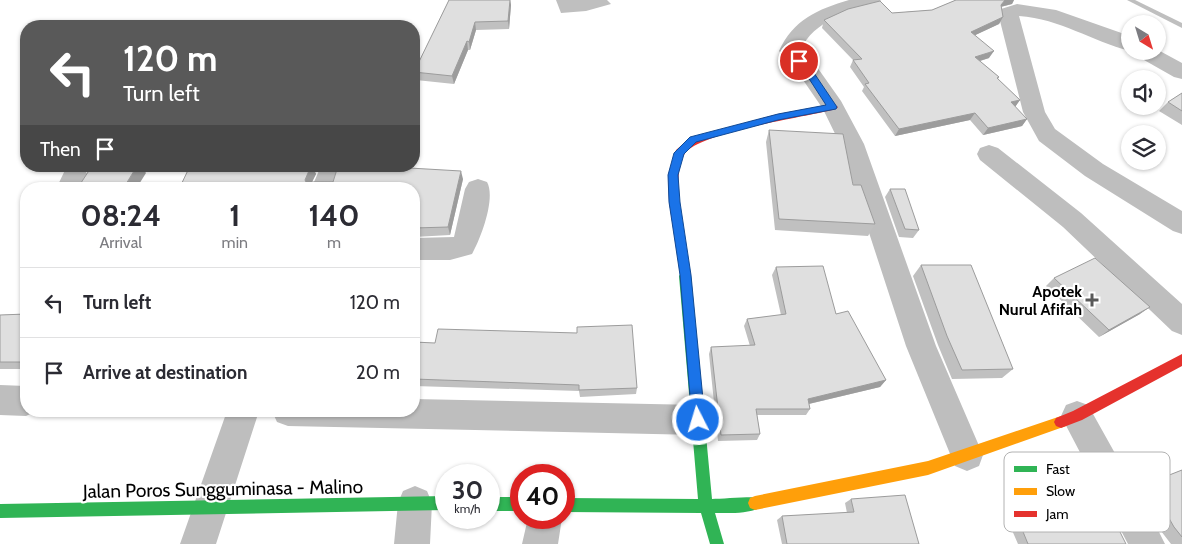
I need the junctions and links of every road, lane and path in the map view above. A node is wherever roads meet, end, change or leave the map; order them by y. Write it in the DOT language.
graph roads {
  1 [pos="871,0"];
  2 [pos="1121,40"];
  3 [pos="1160,60"];
  4 [pos="1182,72"];
  5 [pos="832,107"];
  6 [pos="989,154"];
  7 [pos="478,189"];
  8 [pos="1182,224"];
  9 [pos="420,249"];
  10 [pos="1182,322"];
  11 [pos="1182,360"];
  12 [pos="0,400"];
  13 [pos="20,401"];
  14 [pos="420,414"];
  15 [pos="1077,416"];
  16 [pos="241,417"];
  17 [pos="698,420"];
  18 [pos="1097,452"];
  19 [pos="967,455"];
  20 [pos="431,503"];
  21 [pos="575,505"];
  22 [pos="212,507"];
  23 [pos="706,507"];
  24 [pos="0,511"];
  25 [pos="543,529"];
  26 [pos="1140,532"];
  27 [pos="198,544"];
  28 [pos="412,544"];
  29 [pos="540,544"];
  30 [pos="717,544"];
  31 [pos="1147,544"];
  1 -- 5 [label="street"];
  2 -- 8 [label="street"];
  3 -- 4 [label="street"];
  5 -- 17 [label="main road"];
  5 -- 19 [label="street"];
  6 -- 10 [label="street"];
  7 -- 9 [label="street"];
  11 -- 15 [label="main road"];
  12 -- 13 [label="street"];
  14 -- 17 [label="street"];
  15 -- 18 [label="street"];
  15 -- 19 [label="main road"];
  16 -- 22 [label="street"];
  17 -- 23 [label="main road"];
  19 -- 23 [label="main road"];
  20 -- 22 [label="main road, Jalan Poros Sungguminasa - Malino"];
  20 -- 28 [label="street"];
  21 -- 23 [label="main road"];
  22 -- 24 [label="main road, Jalan Poros Sungguminasa - Malino"];
  22 -- 27 [label="street"];
  23 -- 30 [label="main road"];
  25 -- 29 [label="street"];
  26 -- 31 [label="street"];
}
